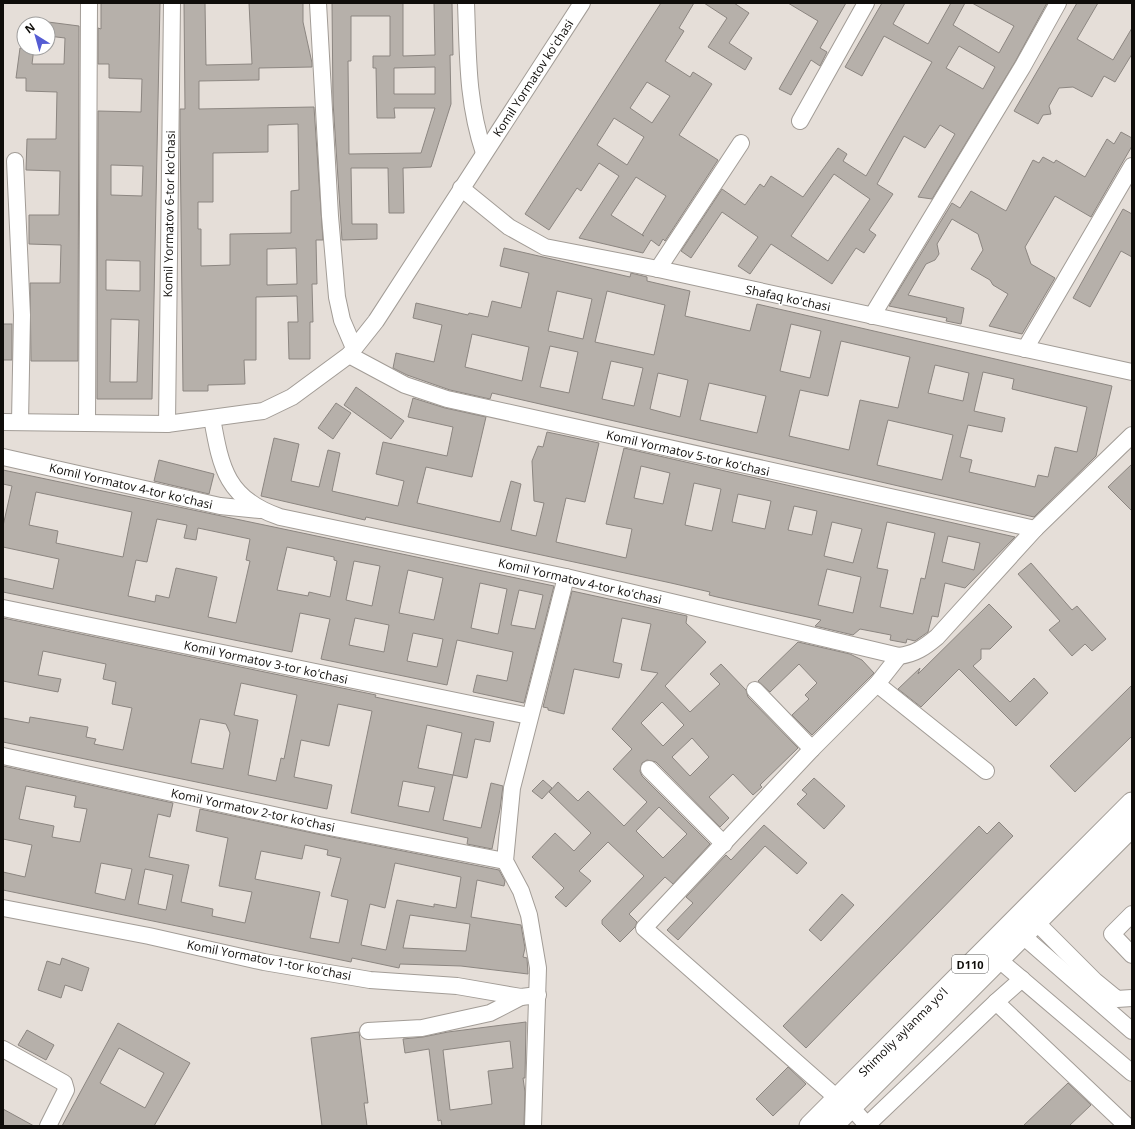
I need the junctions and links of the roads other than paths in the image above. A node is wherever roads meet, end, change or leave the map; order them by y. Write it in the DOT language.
graph roads {
  1 [pos="89,3"];
  2 [pos="172,3"];
  3 [pos="318,3"];
  4 [pos="466,3"];
  5 [pos="582,3"];
  6 [pos="866,3"];
  7 [pos="1058,3"];
  8 [pos="800,122"];
  9 [pos="741,144"];
  10 [pos="484,153"];
  11 [pos="15,161"];
  12 [pos="1132,166"];
  13 [pos="461,188"];
  14 [pos="658,269"];
  15 [pos="872,316"];
  16 [pos="1025,349"];
  17 [pos="351,351"];
  18 [pos="1132,372"];
  19 [pos="212,418"];
  20 [pos="3,422"];
  21 [pos="20,422"];
  22 [pos="87,423"];
  23 [pos="167,424"];
  24 [pos="1132,435"];
  25 [pos="3,457"];
  26 [pos="260,510"];
  27 [pos="1035,530"];
  28 [pos="566,577"];
  29 [pos="3,608"];
  30 [pos="899,656"];
  31 [pos="877,684"];
  32 [pos="755,690"];
  33 [pos="530,716"];
  34 [pos="812,749"];
  35 [pos="3,756"];
  36 [pos="649,769"];
  37 [pos="986,771"];
  38 [pos="1132,804"];
  39 [pos="1132,826"];
  40 [pos="724,844"];
  41 [pos="505,861"];
  42 [pos="3,908"];
  43 [pos="1132,914"];
  44 [pos="1030,930"];
  45 [pos="1132,955"];
  46 [pos="998,959"];
  47 [pos="1022,979"];
  48 [pos="538,994"];
  49 [pos="521,997"];
  50 [pos="1132,998"];
  51 [pos="996,1002"];
  52 [pos="368,1031"];
  53 [pos="1132,1031"];
  54 [pos="903,1043"];
  55 [pos="3,1049"];
  56 [pos="1132,1073"];
  57 [pos="844,1103"];
  58 [pos="1124,1125"];
  59 [pos="48,1126"];
  60 [pos="534,1126"];
  61 [pos="810,1126"];
  62 [pos="832,1126"];
  1 -- 22 [label="street"];
  2 -- 23 [label="street, Komil Yormatov 6-tor koʻchasi"];
  3 -- 17 [label="street"];
  4 -- 10 [label="street"];
  5 -- 10 [label="street, Komil Yormatov koʻchasi"];
  6 -- 8 [label="street"];
  7 -- 15 [label="street"];
  9 -- 14 [label="street"];
  10 -- 13 [label="street, Komil Yormatov koʻchasi"];
  11 -- 21 [label="street"];
  12 -- 16 [label="street"];
  13 -- 14 [label="street, Shafaq koʻchasi"];
  13 -- 17 [label="street, Komil Yormatov koʻchasi"];
  14 -- 15 [label="street, Shafaq koʻchasi"];
  15 -- 16 [label="street, Shafaq koʻchasi"];
  16 -- 18 [label="street, Shafaq koʻchasi"];
  17 -- 19 [label="street, Komil Yormatov koʻchasi"];
  17 -- 27 [label="street, Komil Yormatov 5-tor koʻchasi"];
  19 -- 23 [label="street, Komil Yormatov koʻchasi"];
  19 -- 26 [label="street, Komil Yormatov 4-tor koʻchasi"];
  20 -- 21 [label="street, Komil Yormatov koʻchasi"];
  21 -- 22 [label="street, Komil Yormatov koʻchasi"];
  22 -- 23 [label="street, Komil Yormatov koʻchasi"];
  24 -- 27 [label="street"];
  25 -- 26 [label="street, Komil Yormatov 4-tor koʻchasi"];
  26 -- 28 [label="street, Komil Yormatov 4-tor koʻchasi"];
  27 -- 30 [label="street"];
  28 -- 30 [label="street, Komil Yormatov 4-tor koʻchasi"];
  28 -- 33 [label="street"];
  29 -- 33 [label="street, Komil Yormatov 3-tor koʻchasi"];
  30 -- 31 [label="street"];
  31 -- 34 [label="street"];
  31 -- 37 [label="street"];
  32 -- 34 [label="street"];
  33 -- 41 [label="street"];
  34 -- 40 [label="street"];
  35 -- 41 [label="street, Komil Yormatov 2-tor koʻchasi"];
  36 -- 40 [label="street"];
  38 -- 54 [label="main road, Shimoliy aylanma yoʻl / D110"];
  39 -- 44 [label="main road, Shimoliy aylanma yoʻl / D110"];
  40 -- 57 [label="street"];
  41 -- 48 [label="street"];
  42 -- 49 [label="street, Komil Yormatov 1-tor koʻchasi"];
  43 -- 45 [label="street"];
  44 -- 46 [label="main road, Shimoliy aylanma yoʻl / D110"];
  44 -- 50 [label="street"];
  44 -- 53 [label="street"];
  46 -- 47 [label="street"];
  46 -- 54 [label="main road, Shimoliy aylanma yoʻl / D110"];
  47 -- 51 [label="street"];
  47 -- 56 [label="street"];
  48 -- 49 [label="street, Komil Yormatov 1-tor koʻchasi"];
  48 -- 60 [label="street"];
  49 -- 52 [label="street"];
  51 -- 57 [label="street"];
  51 -- 58 [label="street"];
  54 -- 57 [label="main road, Shimoliy aylanma yoʻl / D110"];
  55 -- 59 [label="street"];
  57 -- 61 [label="main road, Shimoliy aylanma yoʻl / D110"];
  57 -- 62 [label="main road, Shimoliy aylanma yoʻl / D110"];
}
